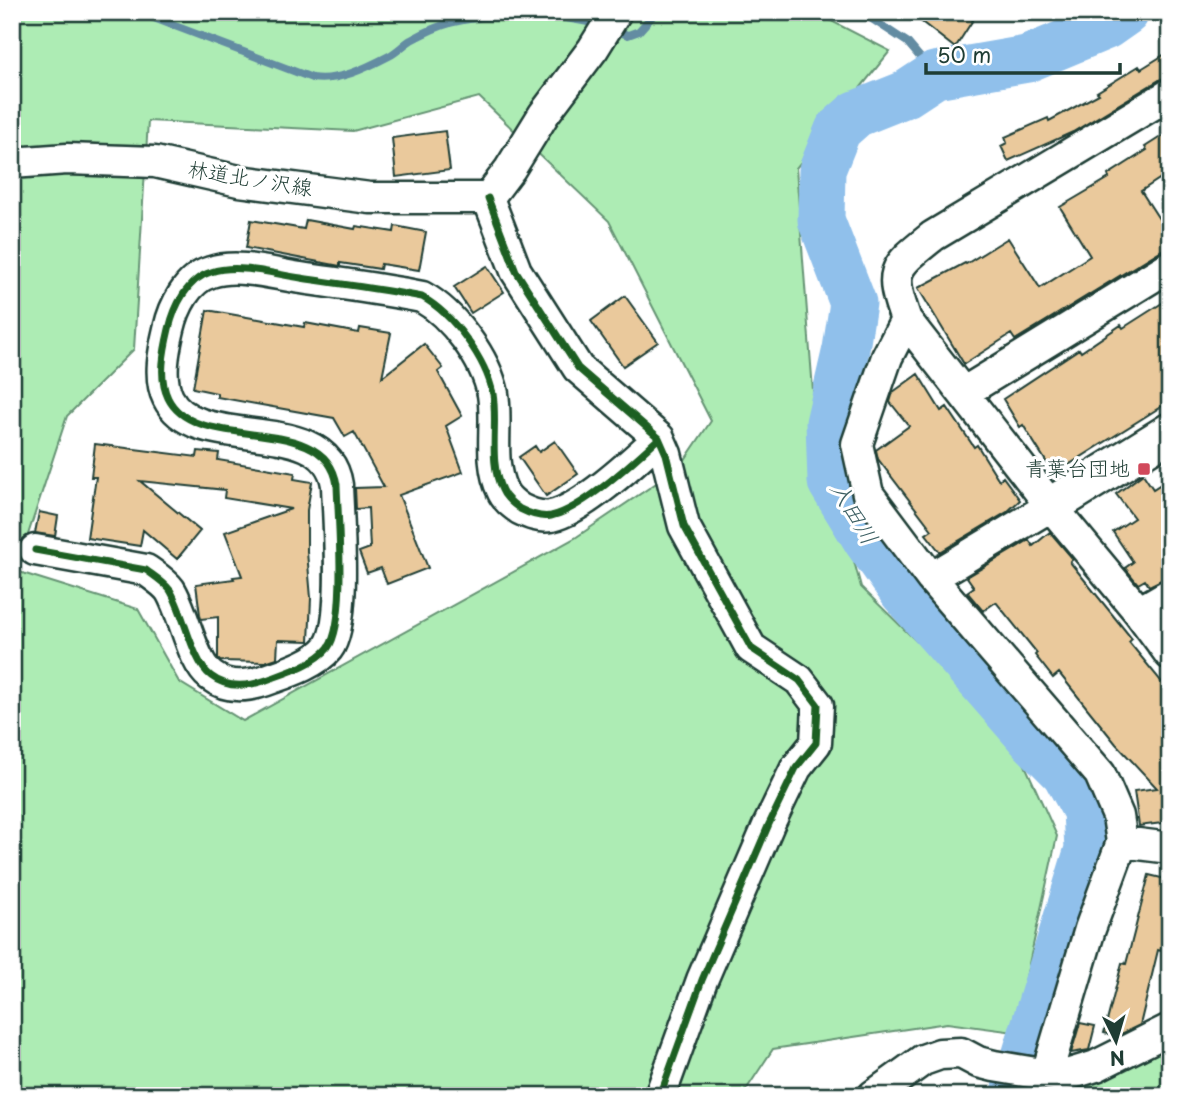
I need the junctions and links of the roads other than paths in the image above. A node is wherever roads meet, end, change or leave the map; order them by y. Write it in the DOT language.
graph roads {
  1 [pos="616,12"];
  2 [pos="1170,94"];
  3 [pos="12,163"];
  4 [pos="488,198"];
  5 [pos="1170,266"];
  6 [pos="906,320"];
  7 [pos="962,393"];
  8 [pos="1170,432"];
  9 [pos="659,438"];
  10 [pos="1051,506"];
  11 [pos="35,550"];
  12 [pos="931,578"];
  13 [pos="1170,594"];
  14 [pos="1139,612"];
  15 [pos="1170,654"];
  16 [pos="1122,842"];
  17 [pos="1170,848"];
  18 [pos="1170,1028"];
  19 [pos="1044,1073"];
  20 [pos="660,1096"];
  21 [pos="873,1096"];
  1 -- 4 [label="street"];
  2 -- 6 [label="street"];
  3 -- 4 [label="street, 林道北ノ沢線"];
  4 -- 9 [label="street"];
  5 -- 7 [label="street"];
  6 -- 7 [label="street"];
  6 -- 12 [label="street"];
  7 -- 10 [label="street"];
  8 -- 10 [label="street"];
  9 -- 11 [label="street"];
  9 -- 20 [label="street"];
  10 -- 12 [label="street"];
  10 -- 14 [label="street"];
  12 -- 16 [label="street"];
  13 -- 14 [label="street"];
  14 -- 15 [label="street"];
  16 -- 17 [label="street"];
  16 -- 19 [label="street"];
  18 -- 19 [label="street"];
  19 -- 21 [label="street"];
}
